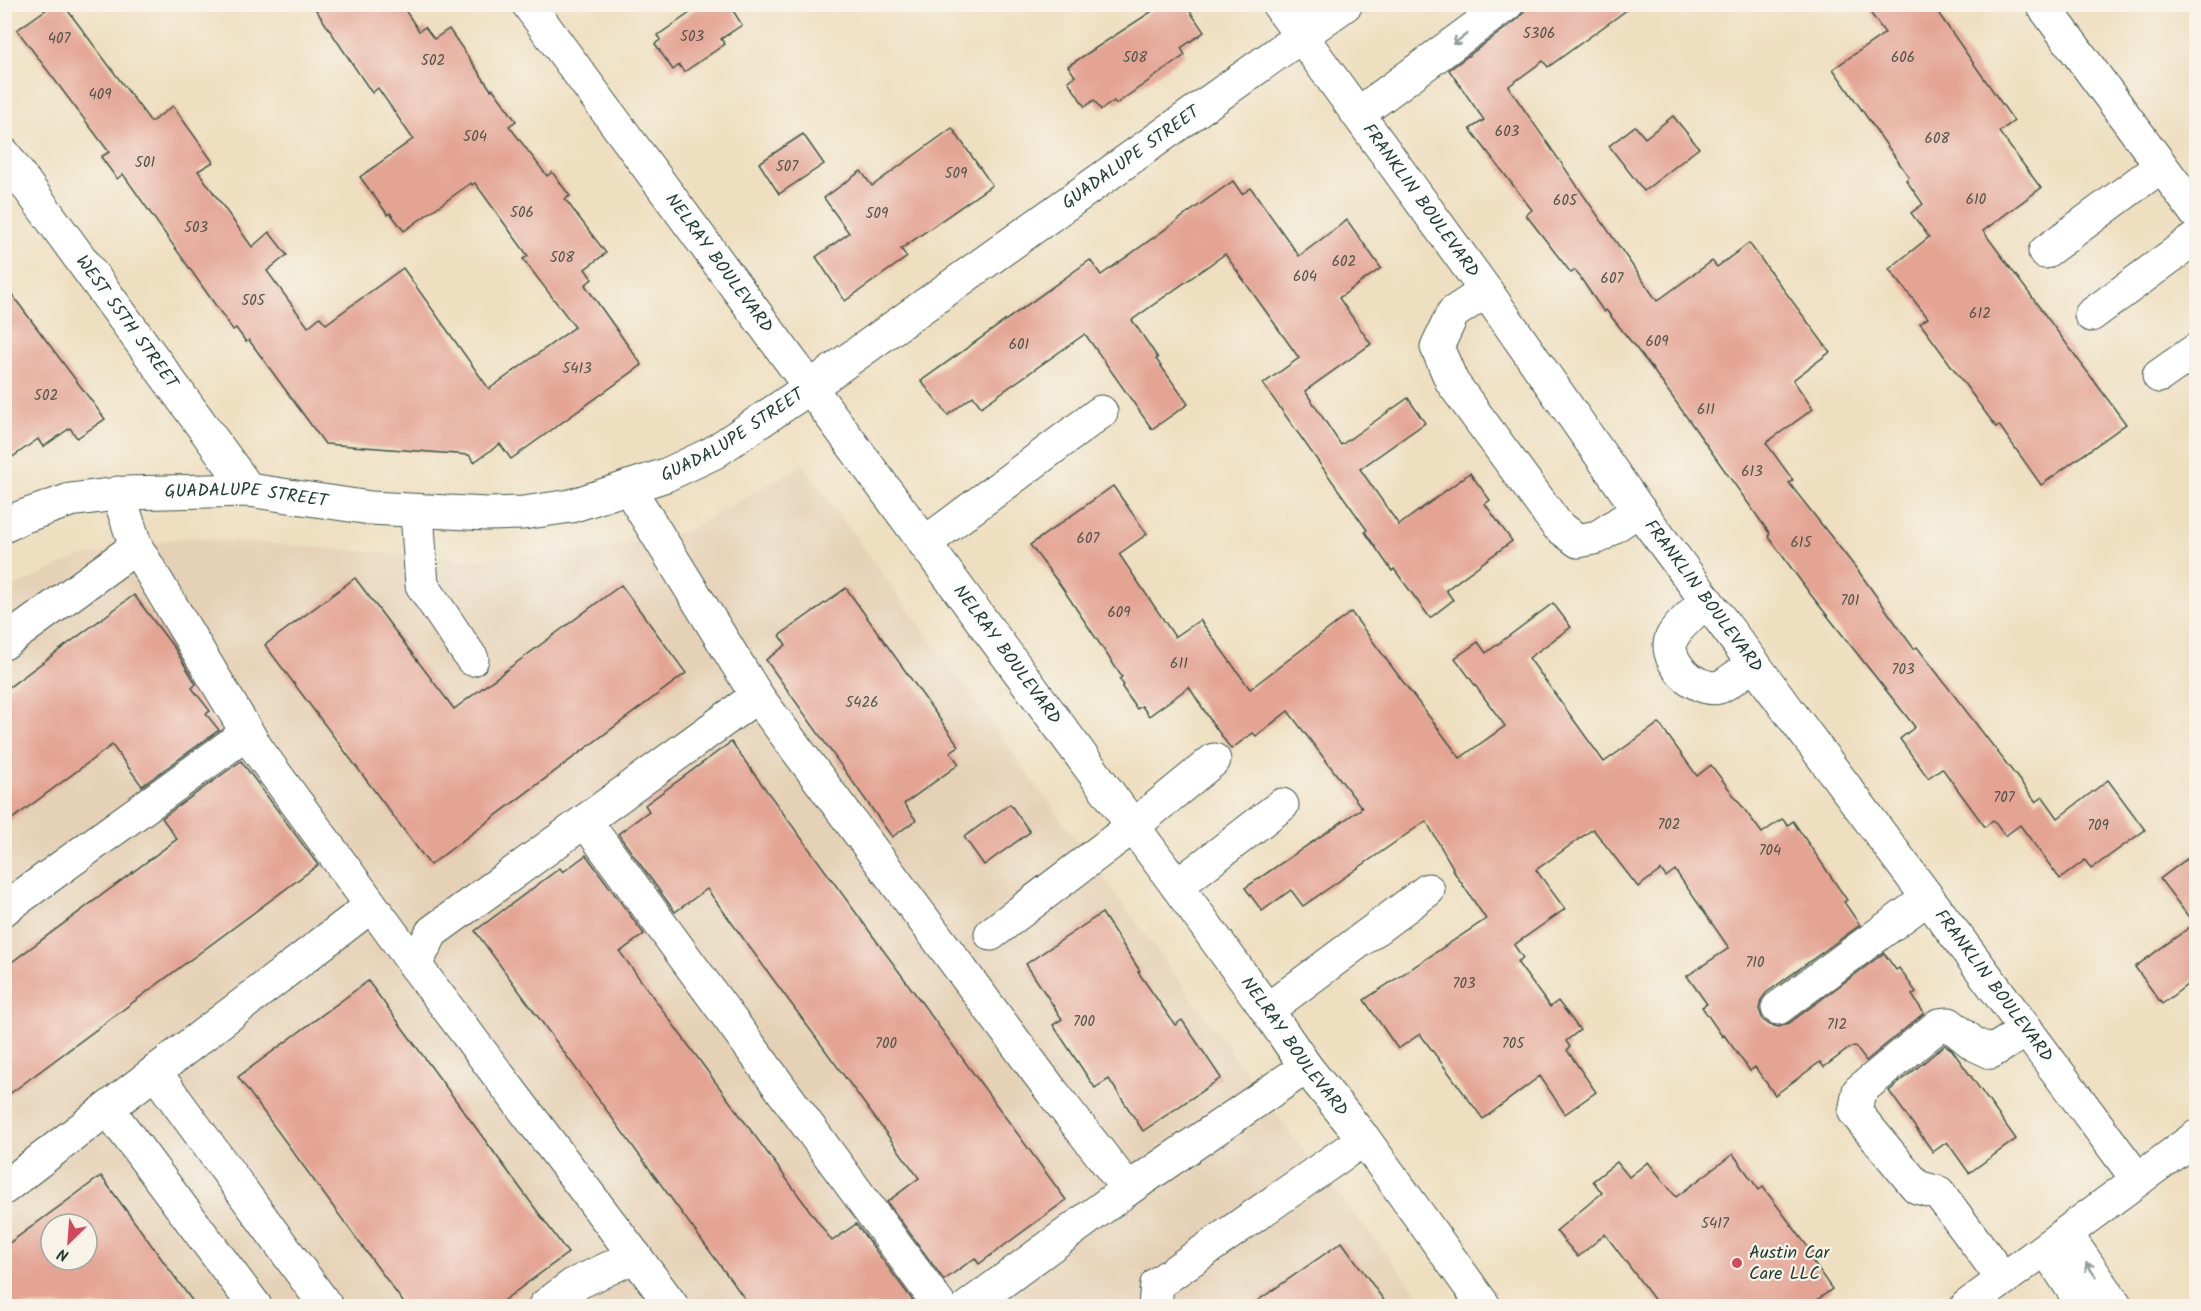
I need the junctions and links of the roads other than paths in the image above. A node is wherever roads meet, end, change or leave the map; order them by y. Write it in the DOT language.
graph roads {
  1 [pos="528,4"];
  2 [pos="1278,4"];
  3 [pos="1346,4"];
  4 [pos="1507,4"];
  5 [pos="2042,4"];
  6 [pos="1300,37"];
  7 [pos="1358,114"];
  8 [pos="4,154"];
  9 [pos="2161,166"];
  10 [pos="2196,213"];
  11 [pos="2196,238"];
  12 [pos="2045,252"];
  13 [pos="1486,291"];
  14 [pos="2091,315"];
  15 [pos="2196,350"];
  16 [pos="2159,376"];
  17 [pos="809,388"];
  18 [pos="1101,412"];
  19 [pos="628,487"];
  20 [pos="249,490"];
  21 [pos="118,493"];
  22 [pos="1639,510"];
  23 [pos="417,512"];
  24 [pos="4,526"];
  25 [pos="926,543"];
  26 [pos="136,547"];
  27 [pos="1706,600"];
  28 [pos="4,643"];
  29 [pos="472,659"];
  30 [pos="1754,664"];
  31 [pos="757,696"];
  32 [pos="247,733"];
  33 [pos="1214,760"];
  34 [pos="1282,805"];
  35 [pos="585,821"];
  36 [pos="1132,827"];
  37 [pos="1177,886"];
  38 [pos="1428,890"];
  39 [pos="1928,898"];
  40 [pos="371,906"];
  41 [pos="4,909"];
  42 [pos="991,933"];
  43 [pos="414,965"];
  44 [pos="1778,1008"];
  45 [pos="1268,1010"];
  46 [pos="2027,1030"];
  47 [pos="1306,1067"];
  48 [pos="155,1072"];
  49 [pos="108,1108"];
  50 [pos="2196,1137"];
  51 [pos="1364,1139"];
  52 [pos="2138,1180"];
  53 [pos="4,1188"];
  54 [pos="1128,1189"];
  55 [pos="2056,1241"];
  56 [pos="635,1256"];
  57 [pos="2003,1280"];
  58 [pos="255,1306"];
  59 [pos="326,1306"];
  60 [pos="545,1306"];
  61 [pos="672,1306"];
  62 [pos="940,1306"];
  63 [pos="969,1306"];
  64 [pos="1155,1306"];
  65 [pos="1484,1306"];
  66 [pos="1966,1306"];
  67 [pos="2084,1306"];
  68 [pos="2116,1306"];
  1 -- 17 [label="street, NELRAY BOULEVARD"];
  2 -- 6 [label="street, FRANKLIN BOULEVARD"];
  3 -- 6 [label="street, GUADALUPE STREET"];
  4 -- 7 [label="street, one-way"];
  5 -- 9 [label="street"];
  6 -- 7 [label="street, FRANKLIN BOULEVARD"];
  6 -- 17 [label="street, GUADALUPE STREET"];
  7 -- 13 [label="street, FRANKLIN BOULEVARD"];
  8 -- 20 [label="street, WEST 55TH STREET"];
  9 -- 10 [label="street"];
  9 -- 12 [label="street"];
  11 -- 14 [label="street"];
  13 -- 22 [label="street, FRANKLIN BOULEVARD"];
  13 -- 22 [label="street"];
  15 -- 16 [label="street"];
  17 -- 19 [label="street, GUADALUPE STREET"];
  17 -- 25 [label="street, NELRAY BOULEVARD"];
  18 -- 25 [label="street"];
  19 -- 23 [label="street, GUADALUPE STREET"];
  19 -- 31 [label="street"];
  20 -- 21 [label="street, GUADALUPE STREET"];
  20 -- 23 [label="street, GUADALUPE STREET"];
  21 -- 24 [label="street, GUADALUPE STREET"];
  21 -- 26 [label="street"];
  22 -- 27 [label="street, FRANKLIN BOULEVARD"];
  23 -- 29 [label="street"];
  25 -- 36 [label="street, NELRAY BOULEVARD"];
  26 -- 28 [label="street"];
  26 -- 32 [label="street"];
  27 -- 30 [label="street, FRANKLIN BOULEVARD"];
  27 -- 30 [label="street"];
  30 -- 39 [label="street, FRANKLIN BOULEVARD"];
  31 -- 35 [label="street"];
  31 -- 54 [label="street"];
  32 -- 40 [label="street"];
  32 -- 41 [label="street"];
  33 -- 36 [label="street"];
  34 -- 37 [label="street"];
  35 -- 43 [label="street"];
  35 -- 62 [label="street"];
  36 -- 37 [label="street, NELRAY BOULEVARD"];
  36 -- 42 [label="street"];
  37 -- 45 [label="street, NELRAY BOULEVARD"];
  38 -- 45 [label="street"];
  39 -- 44 [label="street"];
  39 -- 46 [label="street, FRANKLIN BOULEVARD"];
  40 -- 43 [label="street"];
  40 -- 48 [label="street"];
  43 -- 56 [label="street"];
  45 -- 47 [label="street, NELRAY BOULEVARD"];
  46 -- 52 [label="street, FRANKLIN BOULEVARD"];
  46 -- 57 [label="street"];
  47 -- 51 [label="street, NELRAY BOULEVARD"];
  47 -- 54 [label="street"];
  48 -- 49 [label="street"];
  48 -- 59 [label="street"];
  49 -- 53 [label="street"];
  49 -- 58 [label="street"];
  50 -- 52 [label="street"];
  51 -- 64 [label="street"];
  51 -- 65 [label="street, NELRAY BOULEVARD"];
  52 -- 55 [label="street"];
  54 -- 63 [label="street"];
  55 -- 57 [label="street"];
  55 -- 67 [label="street"];
  68 -- 55 [label="street, one-way"];
  56 -- 60 [label="street"];
  56 -- 61 [label="street"];
  57 -- 66 [label="street"];
}
